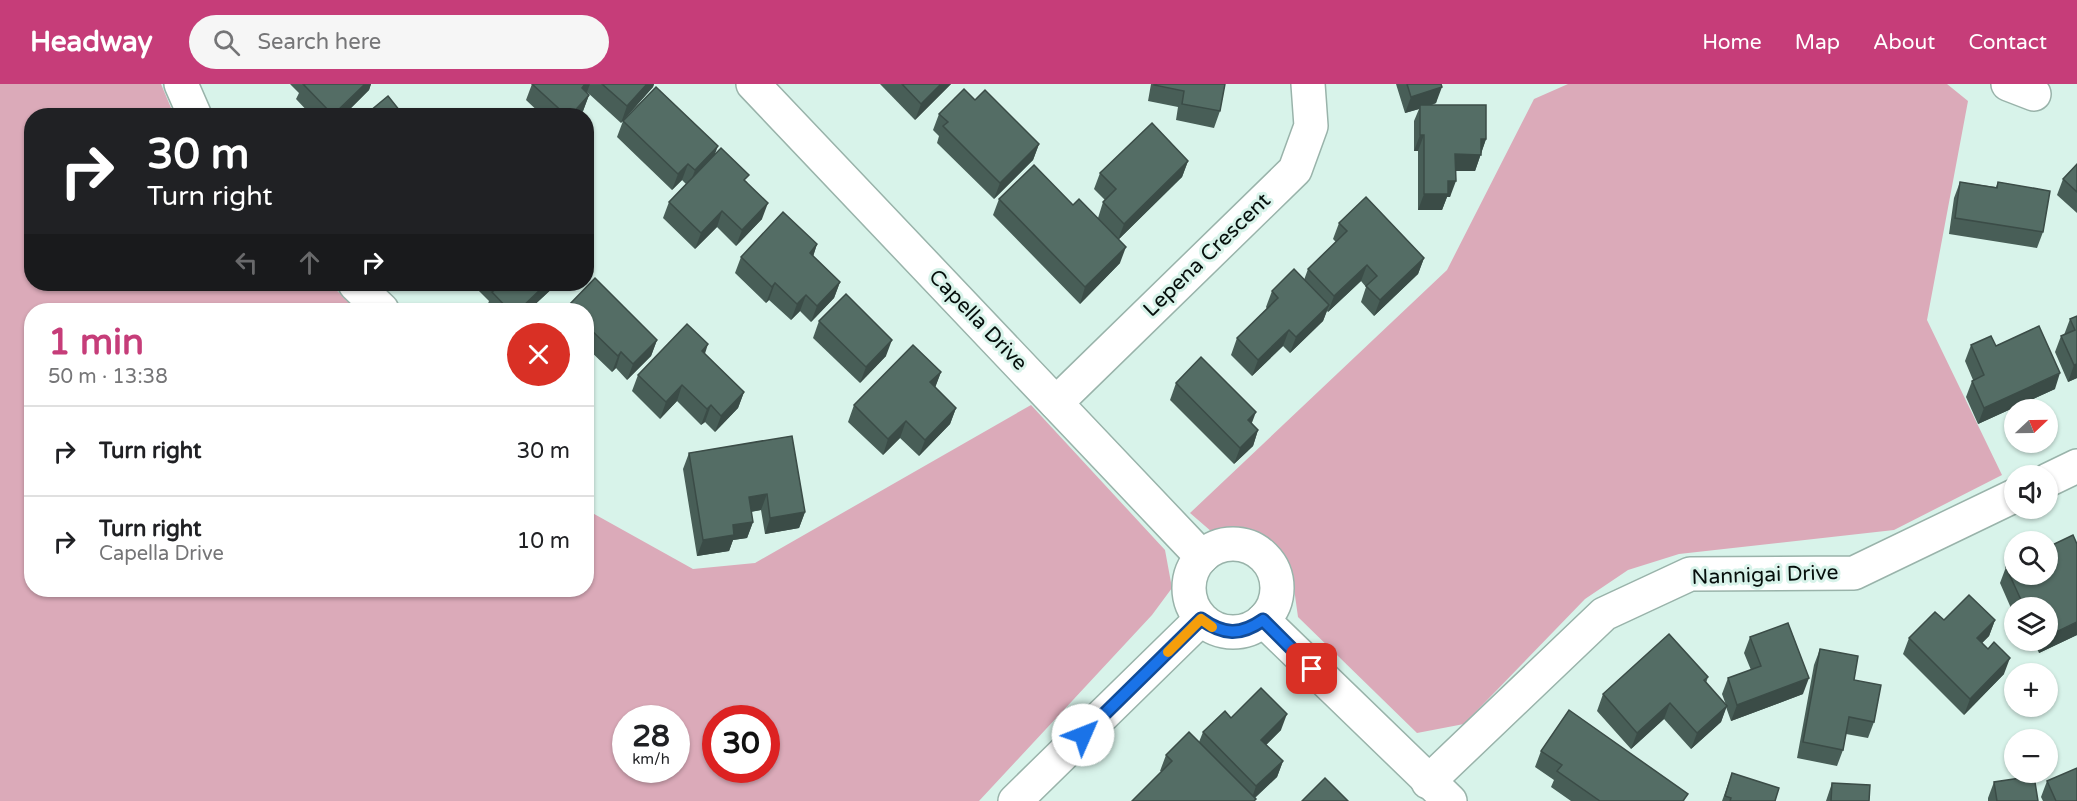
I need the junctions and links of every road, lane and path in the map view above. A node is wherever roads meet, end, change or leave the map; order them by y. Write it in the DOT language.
graph roads {
  1 [pos="181,84"];
  2 [pos="753,84"];
  3 [pos="1308,84"];
  4 [pos="192,108"];
  5 [pos="362,291"];
  6 [pos="375,303"];
  7 [pos="1056,403"];
  8 [pos="2077,466"];
  9 [pos="2058,475"];
  10 [pos="2004,501"];
  11 [pos="1202,557"];
  12 [pos="1201,619"];
  13 [pos="1263,620"];
  14 [pos="1439,791"];
  15 [pos="1015,801"];
  1 -- 4 [label="street"];
  2 -- 7 [label="street, Capella Drive"];
  3 -- 7 [label="street, Lepena Crescent"];
  5 -- 6 [label="street"];
  7 -- 11 [label="street, Capella Drive"];
  8 -- 9 [label="street"];
  10 -- 14 [label="street, Nannigai Drive"];
  11 -- 12 [label="street"];
  11 -- 13 [label="street"];
  12 -- 13 [label="street"];
  12 -- 15 [label="street"];
  13 -- 14 [label="street"];
}
